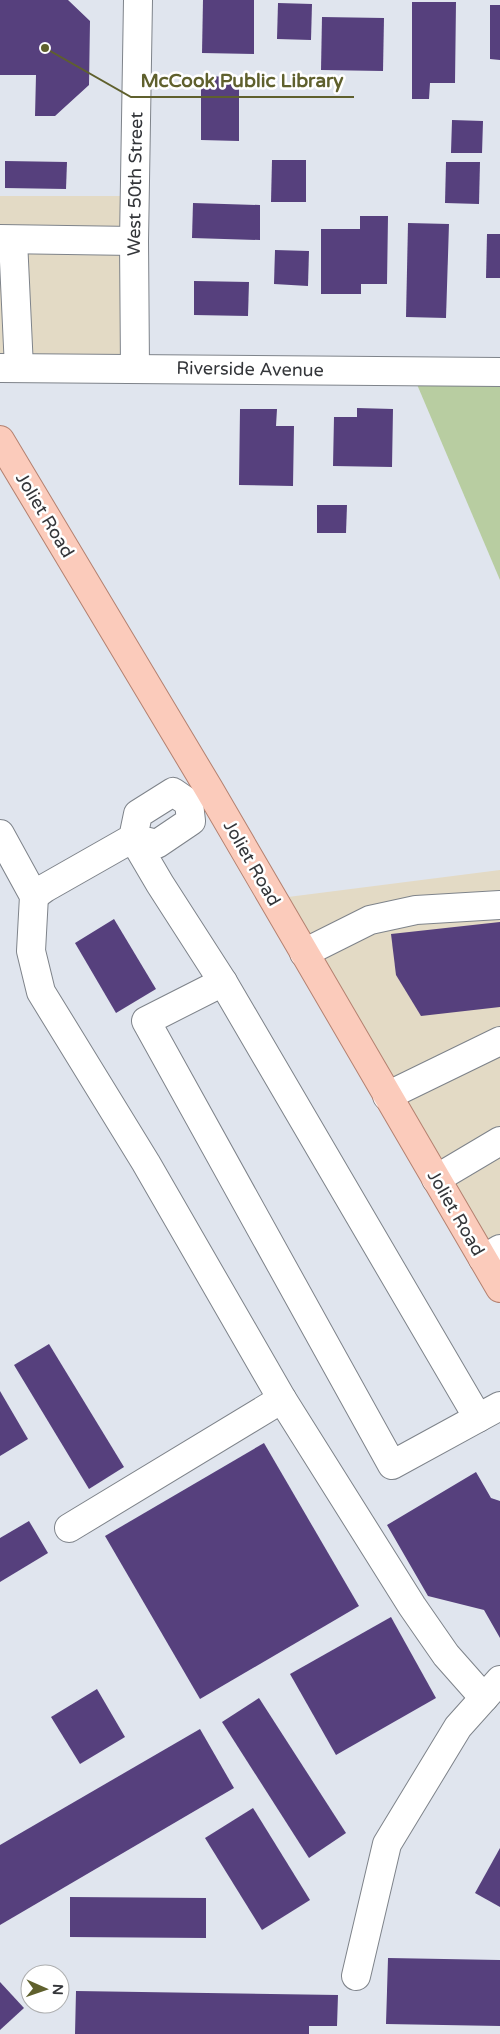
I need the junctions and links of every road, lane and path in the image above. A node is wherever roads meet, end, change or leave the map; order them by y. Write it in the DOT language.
graph roads {
  1 [pos="138,0"];
  2 [pos="7,239"];
  3 [pos="134,241"];
  4 [pos="9,368"];
  5 [pos="134,368"];
  6 [pos="500,372"];
  7 [pos="0,440"];
  8 [pos="199,796"];
  9 [pos="0,834"];
  10 [pos="133,838"];
  11 [pos="34,896"];
  12 [pos="500,905"];
  13 [pos="304,953"];
  14 [pos="223,982"];
  15 [pos="500,1041"];
  16 [pos="388,1096"];
  17 [pos="500,1141"];
  18 [pos="436,1179"];
  19 [pos="491,1254"];
  20 [pos="500,1288"];
  21 [pos="282,1399"];
  22 [pos="489,1412"];
  23 [pos="69,1528"];
  24 [pos="492,1689"];
  25 [pos="356,1976"];
  1 -- 3 [label="street, West 50th Street"];
  2 -- 3 [label="street"];
  2 -- 4 [label="street"];
  3 -- 5 [label="street, West 50th Street"];
  4 -- 5 [label="street, Riverside Avenue"];
  5 -- 6 [label="street, Riverside Avenue"];
  7 -- 8 [label="main road, Joliet Road"];
  8 -- 10 [label="street"];
  8 -- 13 [label="main road, Joliet Road"];
  9 -- 11 [label="street"];
  10 -- 11 [label="street"];
  10 -- 14 [label="street"];
  11 -- 21 [label="street"];
  12 -- 13 [label="street"];
  13 -- 16 [label="main road, Joliet Road"];
  14 -- 22 [label="street"];
  14 -- 22 [label="street"];
  15 -- 16 [label="street"];
  16 -- 18 [label="main road, Joliet Road"];
  17 -- 18 [label="street"];
  18 -- 19 [label="main road, Joliet Road"];
  19 -- 20 [label="main road, Joliet Road"];
  21 -- 23 [label="street"];
  21 -- 24 [label="street"];
  24 -- 25 [label="street"];
}
